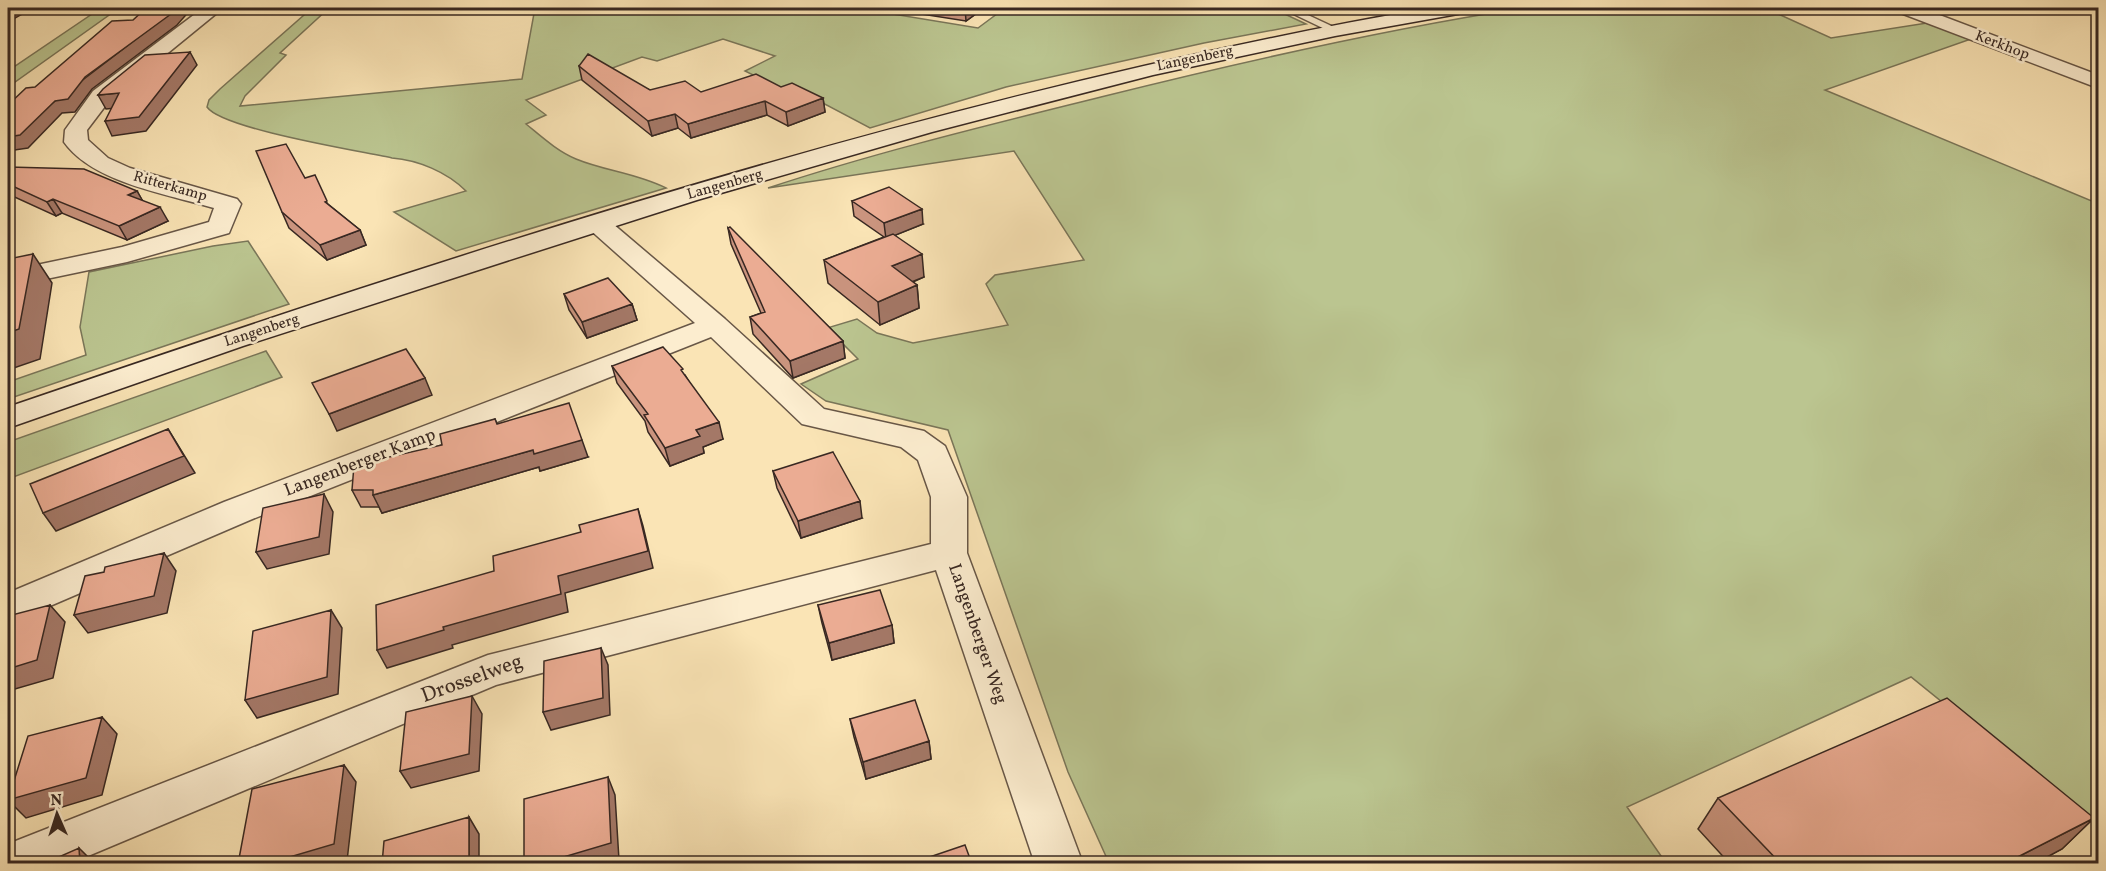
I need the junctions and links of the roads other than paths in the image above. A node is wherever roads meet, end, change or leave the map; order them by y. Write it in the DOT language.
graph roads {
  1 [pos="214,8"];
  2 [pos="1286,8"];
  3 [pos="1458,8"];
  4 [pos="1905,8"];
  5 [pos="1335,30"];
  6 [pos="2098,82"];
  7 [pos="597,223"];
  8 [pos="8,279"];
  9 [pos="716,325"];
  10 [pos="8,418"];
  11 [pos="949,553"];
  12 [pos="8,609"];
  13 [pos="14,864"];
  14 [pos="1059,864"];
  1 -- 8 [label="street, Ritterkamp"];
  2 -- 5 [label="lane"];
  3 -- 5 [label="street, Langenberg"];
  4 -- 6 [label="street, Kerkhop"];
  5 -- 7 [label="street, Langenberg"];
  7 -- 9 [label="street, Langenberger Weg"];
  7 -- 10 [label="street, Langenberg"];
  9 -- 11 [label="street, Langenberger Weg"];
  9 -- 12 [label="street, Langenberger Kamp"];
  11 -- 13 [label="street, Drosselweg"];
  11 -- 14 [label="street, Langenberger Weg"];
}
